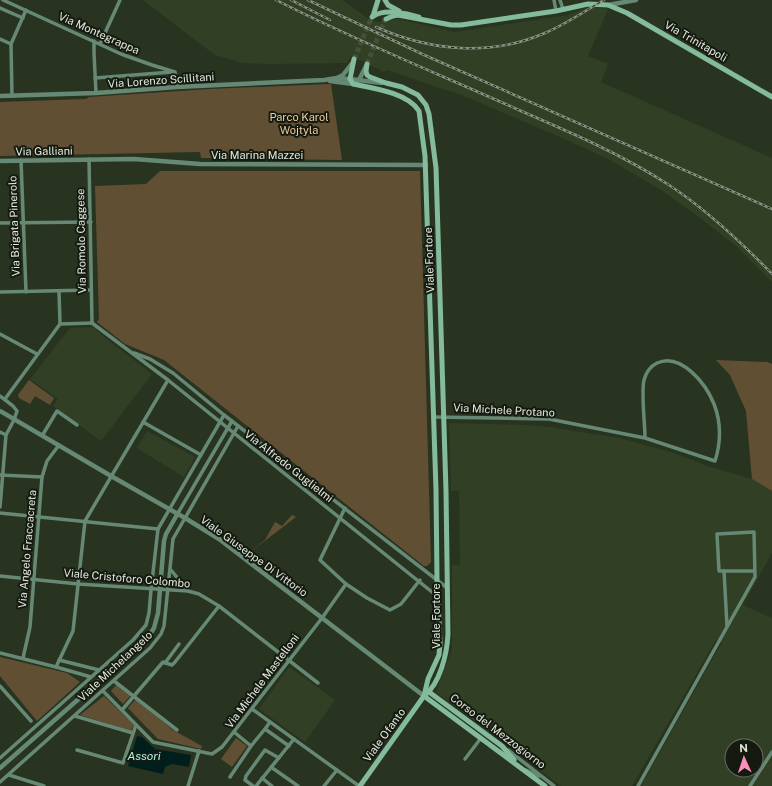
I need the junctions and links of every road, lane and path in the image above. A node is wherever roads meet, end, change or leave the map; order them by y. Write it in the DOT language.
graph roads {
  1 [pos="3,0"];
  2 [pos="120,0"];
  3 [pos="378,0"];
  4 [pos="385,0"];
  5 [pos="554,0"];
  6 [pos="560,0"];
  7 [pos="636,0"];
  8 [pos="608,6"];
  9 [pos="0,8"];
  10 [pos="563,9"];
  11 [pos="26,10"];
  12 [pos="556,11"];
  13 [pos="386,12"];
  14 [pos="407,14"];
  15 [pos="23,18"];
  16 [pos="427,20"];
  17 [pos="0,39"];
  18 [pos="94,42"];
  19 [pos="12,44"];
  20 [pos="100,44"];
  21 [pos="354,58"];
  22 [pos="366,64"];
  23 [pos="175,72"];
  24 [pos="95,78"];
  25 [pos="337,78"];
  26 [pos="350,79"];
  27 [pos="324,80"];
  28 [pos="359,80"];
  29 [pos="386,83"];
  30 [pos="353,84"];
  31 [pos="177,87"];
  32 [pos="96,93"];
  33 [pos="0,96"];
  34 [pos="12,96"];
  35 [pos="772,97"];
  36 [pos="89,159"];
  37 [pos="21,160"];
  38 [pos="0,161"];
  39 [pos="426,165"];
  40 [pos="436,168"];
  41 [pos="90,222"];
  42 [pos="0,223"];
  43 [pos="24,223"];
  44 [pos="91,290"];
  45 [pos="58,291"];
  46 [pos="0,292"];
  47 [pos="26,292"];
  48 [pos="92,323"];
  49 [pos="60,324"];
  50 [pos="0,334"];
  51 [pos="129,350"];
  52 [pos="38,354"];
  53 [pos="168,380"];
  54 [pos="0,396"];
  55 [pos="201,396"];
  56 [pos="5,399"];
  57 [pos="195,402"];
  58 [pos="0,411"];
  59 [pos="224,415"];
  60 [pos="443,416"];
  61 [pos="433,417"];
  62 [pos="14,420"];
  63 [pos="232,421"];
  64 [pos="143,422"];
  65 [pos="219,422"];
  66 [pos="77,425"];
  67 [pos="238,426"];
  68 [pos="227,428"];
  69 [pos="0,432"];
  70 [pos="234,434"];
  71 [pos="6,435"];
  72 [pos="42,436"];
  73 [pos="645,438"];
  74 [pos="58,445"];
  75 [pos="201,455"];
  76 [pos="1,475"];
  77 [pos="111,476"];
  78 [pos="42,477"];
  79 [pos="436,490"];
  80 [pos="446,491"];
  81 [pos="0,507"];
  82 [pos="345,508"];
  83 [pos="170,509"];
  84 [pos="0,513"];
  85 [pos="178,513"];
  86 [pos="40,516"];
  87 [pos="185,518"];
  88 [pos="341,518"];
  89 [pos="85,521"];
  90 [pos="158,529"];
  91 [pos="171,570"];
  92 [pos="724,571"];
  93 [pos="755,571"];
  94 [pos="0,576"];
  95 [pos="33,579"];
  96 [pos="437,579"];
  97 [pos="420,580"];
  98 [pos="78,584"];
  99 [pos="346,584"];
  100 [pos="446,587"];
  101 [pos="151,590"];
  102 [pos="160,590"];
  103 [pos="169,590"];
  104 [pos="188,591"];
  105 [pos="438,596"];
  106 [pos="219,606"];
  107 [pos="322,618"];
  108 [pos="727,627"];
  109 [pos="145,640"];
  110 [pos="179,644"];
  111 [pos="150,648"];
  112 [pos="0,653"];
  113 [pos="23,658"];
  114 [pos="59,660"];
  115 [pos="288,660"];
  116 [pos="165,662"];
  117 [pos="56,667"];
  118 [pos="99,670"];
  119 [pos="91,677"];
  120 [pos="114,681"];
  121 [pos="318,683"];
  122 [pos="0,686"];
  123 [pos="103,691"];
  124 [pos="429,692"];
  125 [pos="134,696"];
  126 [pos="424,696"];
  127 [pos="252,709"];
  128 [pos="122,710"];
  129 [pos="75,716"];
  130 [pos="31,721"];
  131 [pos="270,722"];
  132 [pos="136,725"];
  133 [pos="265,729"];
  134 [pos="178,730"];
  135 [pos="234,732"];
  136 [pos="133,733"];
  137 [pos="481,738"];
  138 [pos="294,739"];
  139 [pos="251,746"];
  140 [pos="289,746"];
  141 [pos="502,746"];
  142 [pos="77,750"];
  143 [pos="198,751"];
  144 [pos="772,752"];
  145 [pos="0,758"];
  146 [pos="279,758"];
  147 [pos="465,759"];
  148 [pos="519,766"];
  149 [pos="271,767"];
  150 [pos="0,768"];
  151 [pos="336,770"];
  152 [pos="9,775"];
  153 [pos="230,777"];
  154 [pos="262,778"];
  155 [pos="547,780"];
  156 [pos="0,782"];
  157 [pos="44,786"];
  158 [pos="188,786"];
  159 [pos="255,786"];
  160 [pos="272,786"];
  161 [pos="298,786"];
  162 [pos="324,786"];
  163 [pos="360,786"];
  164 [pos="545,786"];
  165 [pos="554,786"];
  166 [pos="638,786"];
  167 [pos="750,786"];
  1 -- 11 [label="street, Via Montegrappa"];
  2 -- 20 [label="street"];
  3 -- 13 [label="main road"];
  4 -- 13 [label="main road"];
  4 -- 14 [label="main road"];
  5 -- 12 [label="street"];
  6 -- 10 [label="street"];
  7 -- 8 [label="street"];
  8 -- 10 [label="main road, Via Trinitapoli"];
  8 -- 35 [label="main road, Via Trinitapoli"];
  9 -- 15 [label="street"];
  10 -- 12 [label="main road, Via Trinitapoli"];
  11 -- 15 [label="street"];
  11 -- 18 [label="street, Via Montegrappa"];
  12 -- 16 [label="main road, Via Trinitapoli"];
  13 -- 14 [label="main road"];
  13 -- 16 [label="main road"];
  14 -- 16 [label="main road"];
  15 -- 19 [label="street"];
  17 -- 19 [label="street"];
  18 -- 20 [label="street, Via Montegrappa"];
  18 -- 24 [label="street"];
  19 -- 34 [label="street"];
  20 -- 23 [label="street, Via Montegrappa"];
  21 -- 25 [label="street"];
  21 -- 26 [label="main road"];
  22 -- 28 [label="street"];
  22 -- 29 [label="main road"];
  23 -- 24 [label="street, Via Lorenzo Scillitani"];
  23 -- 31 [label="street"];
  24 -- 32 [label="street"];
  25 -- 26 [label="street, Viale Fortore"];
  25 -- 27 [label="street, Viale Fortore"];
  26 -- 28 [label="street, Viale Fortore"];
  26 -- 30 [label="main road"];
  27 -- 30 [label="street"];
  27 -- 31 [label="street, Via Lorenzo Scillitani"];
  28 -- 29 [label="street, Viale Fortore"];
  28 -- 30 [label="street"];
  29 -- 40 [label="main road, Viale Fortore"];
  30 -- 39 [label="main road, Viale Fortore"];
  31 -- 32 [label="street, Via Lorenzo Scillitani"];
  32 -- 34 [label="street, Via Lorenzo Scillitani"];
  33 -- 34 [label="street, Via Lorenzo Scillitani"];
  36 -- 37 [label="street, Via Galliani"];
  36 -- 39 [label="street, Via Marina Mazzei"];
  36 -- 41 [label="street, Via Romolo Caggese"];
  37 -- 38 [label="street, Via Galliani"];
  37 -- 43 [label="street, Via Brigata Pinerolo"];
  39 -- 40 [label="main road"];
  39 -- 61 [label="main road, Viale Fortore"];
  40 -- 60 [label="main road, Viale Fortore"];
  41 -- 43 [label="street"];
  41 -- 44 [label="street, Via Romolo Caggese"];
  42 -- 43 [label="street"];
  43 -- 47 [label="street, Via Brigata Pinerolo"];
  44 -- 45 [label="street"];
  44 -- 48 [label="street, Via Romolo Caggese"];
  45 -- 47 [label="street"];
  45 -- 49 [label="street"];
  46 -- 47 [label="street"];
  48 -- 49 [label="street"];
  48 -- 51 [label="street, Via Alfredo Guglielmi"];
  49 -- 52 [label="street"];
  50 -- 52 [label="street"];
  51 -- 53 [label="street, Via Alfredo Guglielmi"];
  51 -- 55 [label="street, Via Alfredo Guglielmi"];
  52 -- 56 [label="street"];
  53 -- 57 [label="street, Via Alfredo Guglielmi"];
  53 -- 64 [label="street"];
  54 -- 56 [label="street"];
  55 -- 57 [label="street"];
  55 -- 59 [label="street, Via Alfredo Guglielmi"];
  56 -- 62 [label="street"];
  57 -- 65 [label="street, Via Alfredo Guglielmi"];
  58 -- 62 [label="street, Viale Giuseppe Di Vittorio"];
  59 -- 63 [label="street, Via Alfredo Guglielmi"];
  59 -- 65 [label="street, Viale Michelangelo"];
  60 -- 61 [label="street, Via Michele Protano"];
  60 -- 73 [label="street, Via Michele Protano"];
  60 -- 80 [label="main road, Viale Fortore"];
  61 -- 79 [label="main road, Viale Fortore"];
  62 -- 71 [label="street"];
  62 -- 72 [label="street, Viale Giuseppe Di Vittorio"];
  63 -- 67 [label="street, Via Alfredo Guglielmi"];
  63 -- 68 [label="street, Viale Michelangelo"];
  64 -- 75 [label="street"];
  64 -- 77 [label="street"];
  65 -- 68 [label="street, Via Alfredo Guglielmi"];
  65 -- 75 [label="street, Viale Michelangelo"];
  66 -- 72 [label="street"];
  67 -- 70 [label="street, Viale Michelangelo"];
  67 -- 82 [label="street, Via Alfredo Guglielmi"];
  68 -- 70 [label="street, Via Alfredo Guglielmi"];
  68 -- 85 [label="street, Viale Michelangelo"];
  69 -- 71 [label="street"];
  70 -- 87 [label="street, Viale Michelangelo"];
  70 -- 88 [label="street, Via Alfredo Guglielmi"];
  71 -- 76 [label="street"];
  72 -- 74 [label="street, Viale Giuseppe Di Vittorio"];
  73 -- 73 [label="street, Via Michele Protano"];
  74 -- 77 [label="street, Viale Giuseppe Di Vittorio"];
  74 -- 78 [label="street, Via Angelo Fraccacreta"];
  75 -- 83 [label="street, Viale Michelangelo"];
  76 -- 78 [label="street"];
  76 -- 81 [label="street"];
  77 -- 83 [label="street, Viale Giuseppe Di Vittorio"];
  77 -- 89 [label="street"];
  78 -- 86 [label="street, Via Angelo Fraccacreta"];
  79 -- 80 [label="main road"];
  79 -- 96 [label="main road, Viale Fortore"];
  80 -- 100 [label="main road, Viale Fortore"];
  82 -- 88 [label="street"];
  82 -- 96 [label="street, Via Alfredo Guglielmi"];
  83 -- 85 [label="street, Viale Giuseppe Di Vittorio"];
  83 -- 90 [label="street, Viale Michelangelo"];
  84 -- 86 [label="street"];
  85 -- 87 [label="street, Viale Giuseppe Di Vittorio"];
  85 -- 102 [label="street, Viale Michelangelo"];
  86 -- 89 [label="street"];
  86 -- 95 [label="street, Via Angelo Fraccacreta"];
  87 -- 91 [label="street, Viale Michelangelo"];
  87 -- 107 [label="street, Viale Giuseppe Di Vittorio"];
  88 -- 97 [label="street, Via Alfredo Guglielmi"];
  88 -- 99 [label="street"];
  89 -- 90 [label="street"];
  89 -- 98 [label="street"];
  90 -- 101 [label="street, Viale Michelangelo"];
  91 -- 103 [label="street, Viale Michelangelo"];
  91 -- 104 [label="street"];
  92 -- 93 [label="street"];
  92 -- 93 [label="street"];
  92 -- 108 [label="street"];
  93 -- 108 [label="street"];
  94 -- 95 [label="street, Viale Cristoforo Colombo"];
  95 -- 98 [label="street, Viale Cristoforo Colombo"];
  95 -- 113 [label="street, Via Angelo Fraccacreta"];
  96 -- 100 [label="street, Via Alfredo Guglielmi"];
  96 -- 105 [label="main road, Viale Fortore"];
  97 -- 99 [label="street"];
  97 -- 105 [label="street, Via Alfredo Guglielmi"];
  98 -- 101 [label="street, Viale Cristoforo Colombo"];
  98 -- 114 [label="street"];
  99 -- 107 [label="street, Via Michele Mastelloni"];
  100 -- 124 [label="main road, Viale Fortore"];
  101 -- 102 [label="street, Viale Cristoforo Colombo"];
  101 -- 118 [label="street, Viale Michelangelo"];
  102 -- 103 [label="street, Viale Cristoforo Colombo"];
  102 -- 109 [label="street, Viale Michelangelo"];
  103 -- 104 [label="street, Viale Cristoforo Colombo"];
  103 -- 111 [label="street, Viale Michelangelo"];
  104 -- 106 [label="street, Viale Cristoforo Colombo"];
  105 -- 126 [label="main road, Viale Fortore"];
  106 -- 115 [label="street, Viale Cristoforo Colombo"];
  106 -- 116 [label="street"];
  107 -- 115 [label="street, Via Michele Mastelloni"];
  107 -- 126 [label="street, Viale Giuseppe Di Vittorio"];
  108 -- 166 [label="street"];
  109 -- 111 [label="street"];
  109 -- 150 [label="street, Viale Michelangelo"];
  110 -- 116 [label="street"];
  111 -- 120 [label="street, Viale Michelangelo"];
  112 -- 113 [label="street"];
  113 -- 117 [label="street"];
  114 -- 117 [label="street"];
  114 -- 118 [label="street"];
  115 -- 121 [label="street, Viale Cristoforo Colombo"];
  115 -- 127 [label="street, Via Michele Mastelloni"];
  116 -- 125 [label="street"];
  117 -- 119 [label="street"];
  118 -- 119 [label="street, Viale Michelangelo"];
  119 -- 145 [label="street, Viale Michelangelo"];
  120 -- 123 [label="street, Viale Michelangelo"];
  120 -- 125 [label="street"];
  122 -- 130 [label="street"];
  123 -- 128 [label="street, Via Michele Mastelloni"];
  123 -- 129 [label="street, Viale Michelangelo"];
  124 -- 126 [label="main road, Viale Fortore"];
  124 -- 141 [label="main road, Corso del Mezzogiorno"];
  125 -- 128 [label="street"];
  125 -- 134 [label="street"];
  126 -- 137 [label="main road, Corso del Mezzogiorno"];
  126 -- 163 [label="main road, Viale Ofanto"];
  127 -- 131 [label="street"];
  127 -- 135 [label="street, Via Michele Mastelloni"];
  128 -- 132 [label="street, Via Michele Mastelloni"];
  129 -- 136 [label="street"];
  129 -- 152 [label="street, Viale Michelangelo"];
  131 -- 133 [label="street"];
  131 -- 138 [label="street"];
  132 -- 136 [label="street"];
  132 -- 143 [label="street, Via Michele Mastelloni"];
  133 -- 139 [label="street"];
  133 -- 140 [label="street"];
  135 -- 139 [label="street"];
  135 -- 143 [label="street, Via Michele Mastelloni"];
  136 -- 142 [label="street"];
  137 -- 147 [label="street"];
  137 -- 148 [label="main road, Corso del Mezzogiorno"];
  138 -- 140 [label="street"];
  138 -- 151 [label="street"];
  139 -- 153 [label="street"];
  140 -- 146 [label="street"];
  141 -- 148 [label="main road"];
  141 -- 155 [label="street, Corso del Mezzogiorno"];
  143 -- 158 [label="street"];
  144 -- 167 [label="street"];
  146 -- 149 [label="street"];
  146 -- 159 [label="street"];
  148 -- 155 [label="street"];
  148 -- 164 [label="main road, Corso del Mezzogiorno"];
  149 -- 154 [label="street"];
  149 -- 161 [label="street"];
  151 -- 162 [label="street"];
  151 -- 163 [label="street"];
  152 -- 156 [label="street, Viale Michelangelo"];
  152 -- 157 [label="street"];
  154 -- 159 [label="street"];
  154 -- 160 [label="street"];
  155 -- 165 [label="street, Corso del Mezzogiorno"];
}
